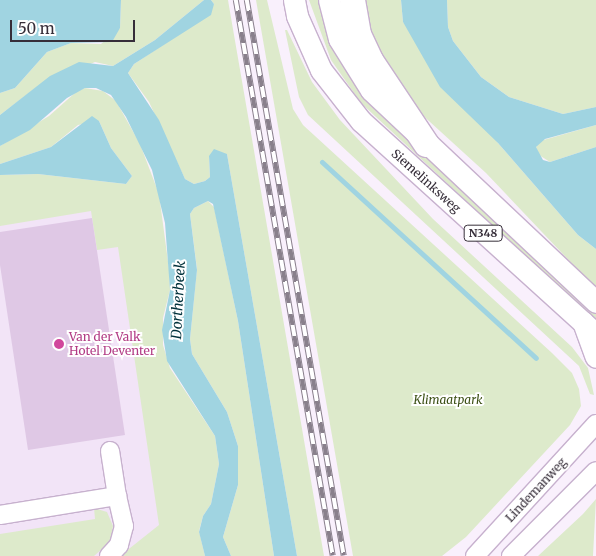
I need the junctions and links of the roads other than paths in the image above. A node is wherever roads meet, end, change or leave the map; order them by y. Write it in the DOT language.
graph roads {
  1 [pos="294,0"];
  2 [pos="329,0"];
  3 [pos="352,0"];
  4 [pos="426,144"];
  5 [pos="596,302"];
  6 [pos="589,328"];
  7 [pos="596,357"];
  8 [pos="596,424"];
  9 [pos="110,452"];
  10 [pos="596,471"];
  11 [pos="117,496"];
  12 [pos="0,514"];
  13 [pos="108,556"];
  14 [pos="475,556"];
  15 [pos="511,556"];
  1 -- 6 [label="main road, Siemelinksweg / N348"];
  2 -- 4 [label="main road, N348"];
  3 -- 4 [label="highway, N348"];
  4 -- 5 [label="main road, N348"];
  6 -- 7 [label="main road, N348"];
  8 -- 14 [label="street, Lindemanweg"];
  9 -- 11 [label="street"];
  10 -- 15 [label="street"];
  11 -- 12 [label="street"];
  11 -- 13 [label="street"];
}
